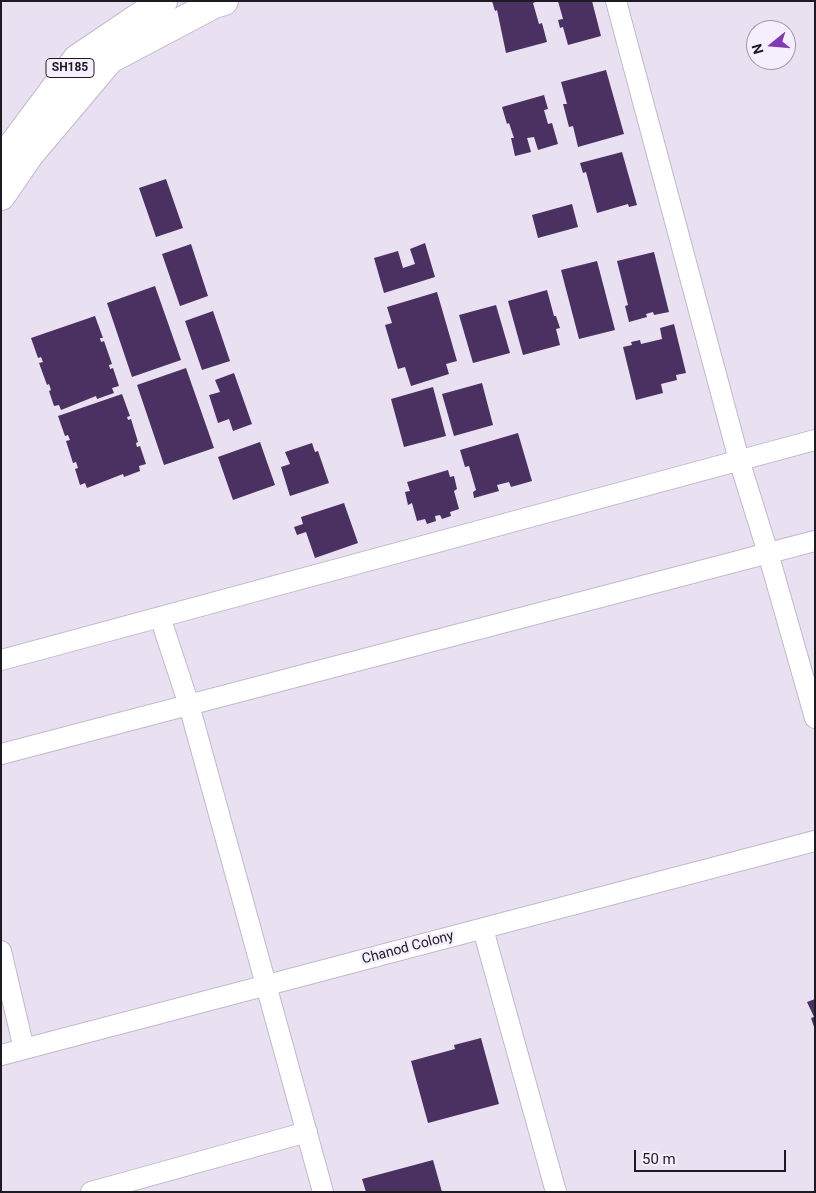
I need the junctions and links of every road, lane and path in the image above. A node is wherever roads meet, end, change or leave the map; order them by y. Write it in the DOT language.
graph roads {
  1 [pos="162,1"];
  2 [pos="224,1"];
  3 [pos="616,1"];
  4 [pos="1,161"];
  5 [pos="1,196"];
  6 [pos="815,440"];
  7 [pos="738,460"];
  8 [pos="815,540"];
  9 [pos="768,553"];
  10 [pos="160,616"];
  11 [pos="1,660"];
  12 [pos="189,705"];
  13 [pos="815,718"];
  14 [pos="1,754"];
  15 [pos="815,841"];
  16 [pos="483,928"];
  17 [pos="1,951"];
  18 [pos="267,985"];
  19 [pos="24,1049"];
  20 [pos="1,1055"];
  21 [pos="307,1132"];
  22 [pos="91,1192"];
  23 [pos="324,1192"];
  24 [pos="556,1192"];
  1 -- 4 [label="main road, SH185"];
  2 -- 5 [label="main road"];
  3 -- 7 [label="street"];
  6 -- 7 [label="street"];
  7 -- 9 [label="street"];
  7 -- 10 [label="street"];
  8 -- 9 [label="street"];
  9 -- 12 [label="street"];
  9 -- 13 [label="street"];
  10 -- 11 [label="street"];
  10 -- 12 [label="street"];
  12 -- 14 [label="street"];
  12 -- 18 [label="street"];
  15 -- 16 [label="street, Chanod Colony"];
  16 -- 18 [label="street, Chanod Colony"];
  16 -- 24 [label="street"];
  17 -- 19 [label="street"];
  18 -- 19 [label="street, Chanod Colony"];
  18 -- 21 [label="street"];
  19 -- 20 [label="street, Chanod Colony"];
  21 -- 22 [label="street"];
  21 -- 23 [label="street"];
}
